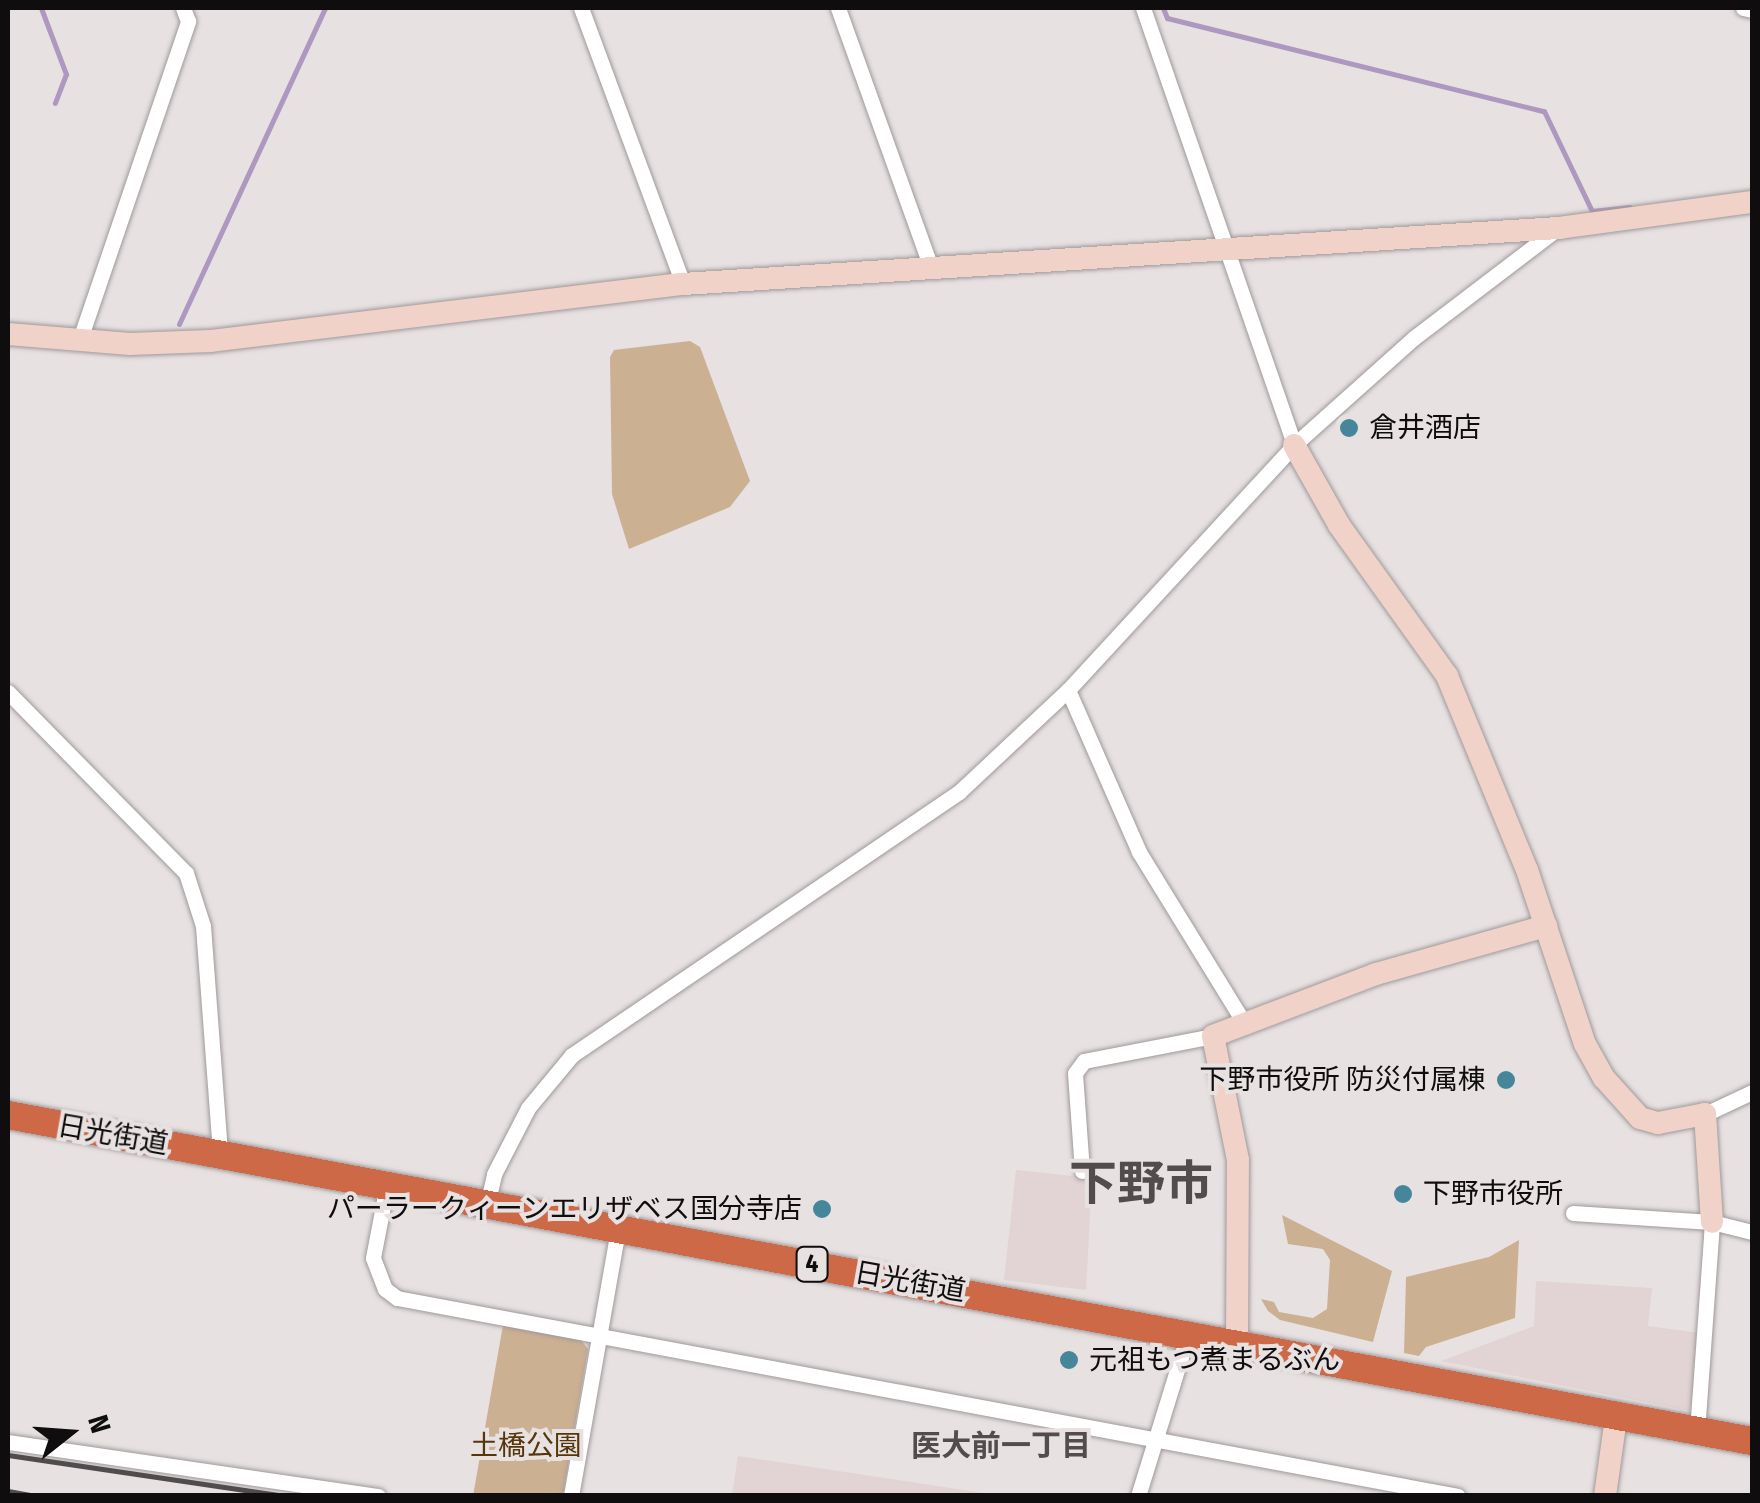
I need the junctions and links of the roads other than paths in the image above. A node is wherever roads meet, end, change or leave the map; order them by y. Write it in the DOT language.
graph roads {
  1 [pos="184,8"];
  2 [pos="582,8"];
  3 [pos="838,8"];
  4 [pos="1143,8"];
  5 [pos="1742,8"];
  6 [pos="1752,10"];
  7 [pos="1752,202"];
  8 [pos="1559,228"];
  9 [pos="1224,248"];
  10 [pos="932,270"];
  11 [pos="683,284"];
  12 [pos="8,334"];
  13 [pos="80,339"];
  14 [pos="1294,445"];
  15 [pos="1068,690"];
  16 [pos="8,692"];
  17 [pos="1546,926"];
  18 [pos="1244,1024"];
  19 [pos="1214,1036"];
  20 [pos="1752,1092"];
  21 [pos="1706,1114"];
  22 [pos="8,1116"];
  23 [pos="220,1154"];
  24 [pos="1082,1172"];
  25 [pos="387,1184"];
  26 [pos="487,1205"];
  27 [pos="1573,1213"];
  28 [pos="1712,1222"];
  29 [pos="618,1228"];
  30 [pos="1752,1232"];
  31 [pos="1188,1334"];
  32 [pos="598,1336"];
  33 [pos="1237,1343"];
  34 [pos="1616,1418"];
  35 [pos="1697,1432"];
  36 [pos="1157,1436"];
  37 [pos="1752,1441"];
  38 [pos="8,1442"];
  39 [pos="378,1496"];
  40 [pos="571,1496"];
  41 [pos="1138,1496"];
  42 [pos="1458,1496"];
  43 [pos="1605,1496"];
  1 -- 13 [label="street"];
  2 -- 11 [label="street"];
  3 -- 10 [label="street"];
  4 -- 9 [label="street"];
  5 -- 6 [label="street"];
  7 -- 8 [label="street"];
  8 -- 9 [label="street"];
  8 -- 14 [label="street"];
  9 -- 10 [label="street"];
  9 -- 14 [label="street"];
  10 -- 11 [label="street"];
  11 -- 13 [label="street"];
  12 -- 13 [label="street"];
  14 -- 15 [label="street"];
  14 -- 17 [label="street"];
  15 -- 18 [label="street"];
  15 -- 26 [label="street"];
  16 -- 23 [label="street"];
  17 -- 18 [label="street"];
  17 -- 21 [label="street"];
  18 -- 19 [label="street"];
  19 -- 24 [label="street"];
  19 -- 33 [label="street"];
  20 -- 21 [label="street"];
  21 -- 28 [label="street"];
  22 -- 23 [label="highway, 日光街道 / 4"];
  23 -- 25 [label="highway, 日光街道 / 4"];
  25 -- 26 [label="highway, 日光街道 / 4"];
  25 -- 32 [label="street"];
  26 -- 29 [label="highway, 日光街道 / 4"];
  27 -- 28 [label="street"];
  28 -- 30 [label="street"];
  28 -- 35 [label="street"];
  29 -- 31 [label="highway, 日光街道 / 4"];
  29 -- 32 [label="street"];
  31 -- 33 [label="highway, 日光街道 / 4"];
  31 -- 36 [label="street"];
  32 -- 36 [label="street"];
  32 -- 40 [label="street"];
  33 -- 34 [label="highway, 日光街道 / 4"];
  34 -- 35 [label="highway, 日光街道 / 4"];
  34 -- 43 [label="street"];
  35 -- 37 [label="highway, 日光街道 / 4"];
  36 -- 41 [label="street"];
  36 -- 42 [label="street"];
  38 -- 39 [label="street"];
}
